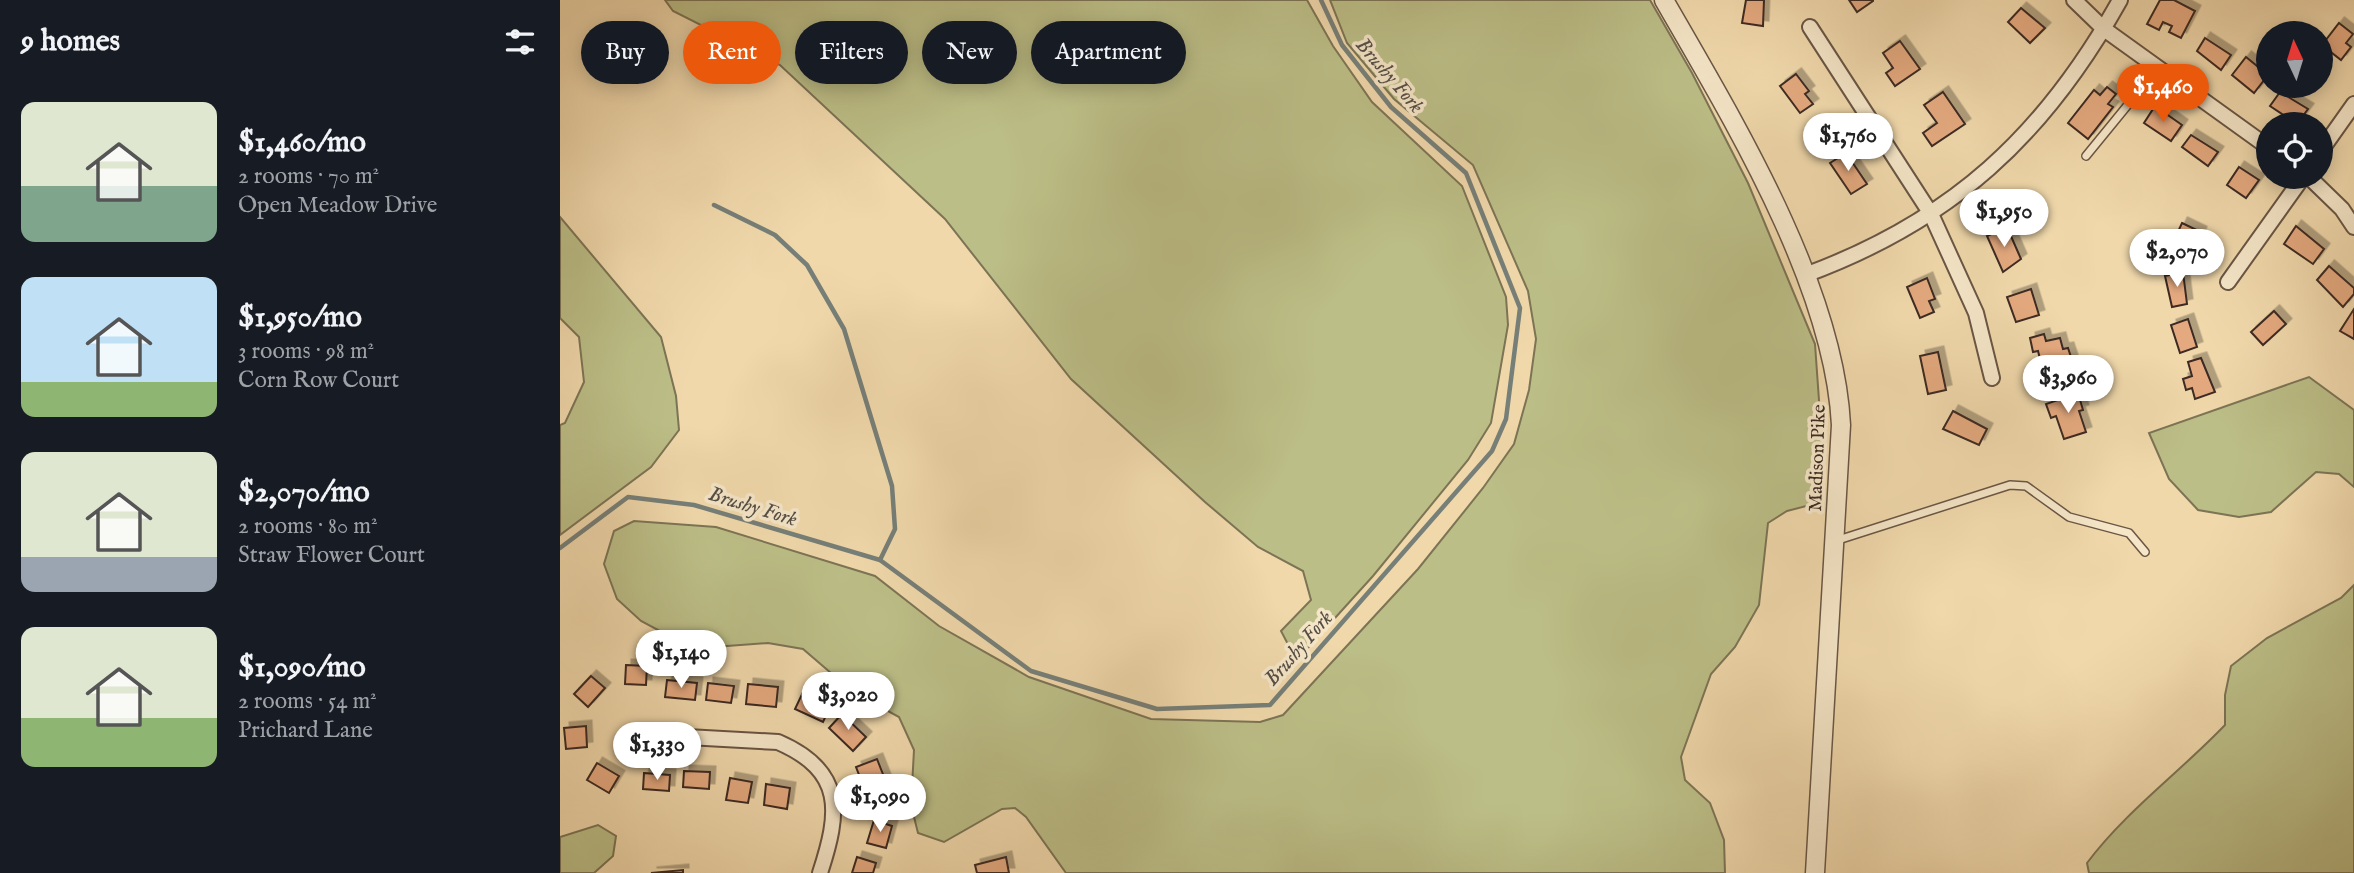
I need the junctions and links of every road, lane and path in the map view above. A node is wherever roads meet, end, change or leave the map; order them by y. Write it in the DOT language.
graph roads {
  1 [pos="1664,0"];
  2 [pos="2074,0"];
  3 [pos="2119,0"];
  4 [pos="1810,27"];
  5 [pos="2104,29"];
  6 [pos="2158,68"];
  7 [pos="2354,104"];
  8 [pos="2333,134"];
  9 [pos="2256,138"];
  10 [pos="2086,156"];
  11 [pos="2294,189"];
  12 [pos="2321,189"];
  13 [pos="1931,214"];
  14 [pos="2354,227"];
  15 [pos="1805,275"];
  16 [pos="2228,282"];
  17 [pos="1992,378"];
  18 [pos="1835,542"];
  19 [pos="2145,552"];
  20 [pos="633,734"];
  21 [pos="820,873"];
  22 [pos="1815,873"];
  1 -- 15 [label="street, Madison Pike"];
  2 -- 5 [label="street"];
  3 -- 5 [label="street"];
  4 -- 13 [label="street"];
  5 -- 6 [label="street"];
  5 -- 13 [label="street"];
  6 -- 9 [label="street"];
  6 -- 10 [label="lane"];
  7 -- 8 [label="street"];
  11 -- 16 [label="street"];
  12 -- 14 [label="street"];
  13 -- 15 [label="street"];
  13 -- 17 [label="street"];
  15 -- 18 [label="street, Madison Pike"];
  18 -- 19 [label="lane"];
  18 -- 22 [label="street, Madison Pike"];
  20 -- 21 [label="street"];
}
